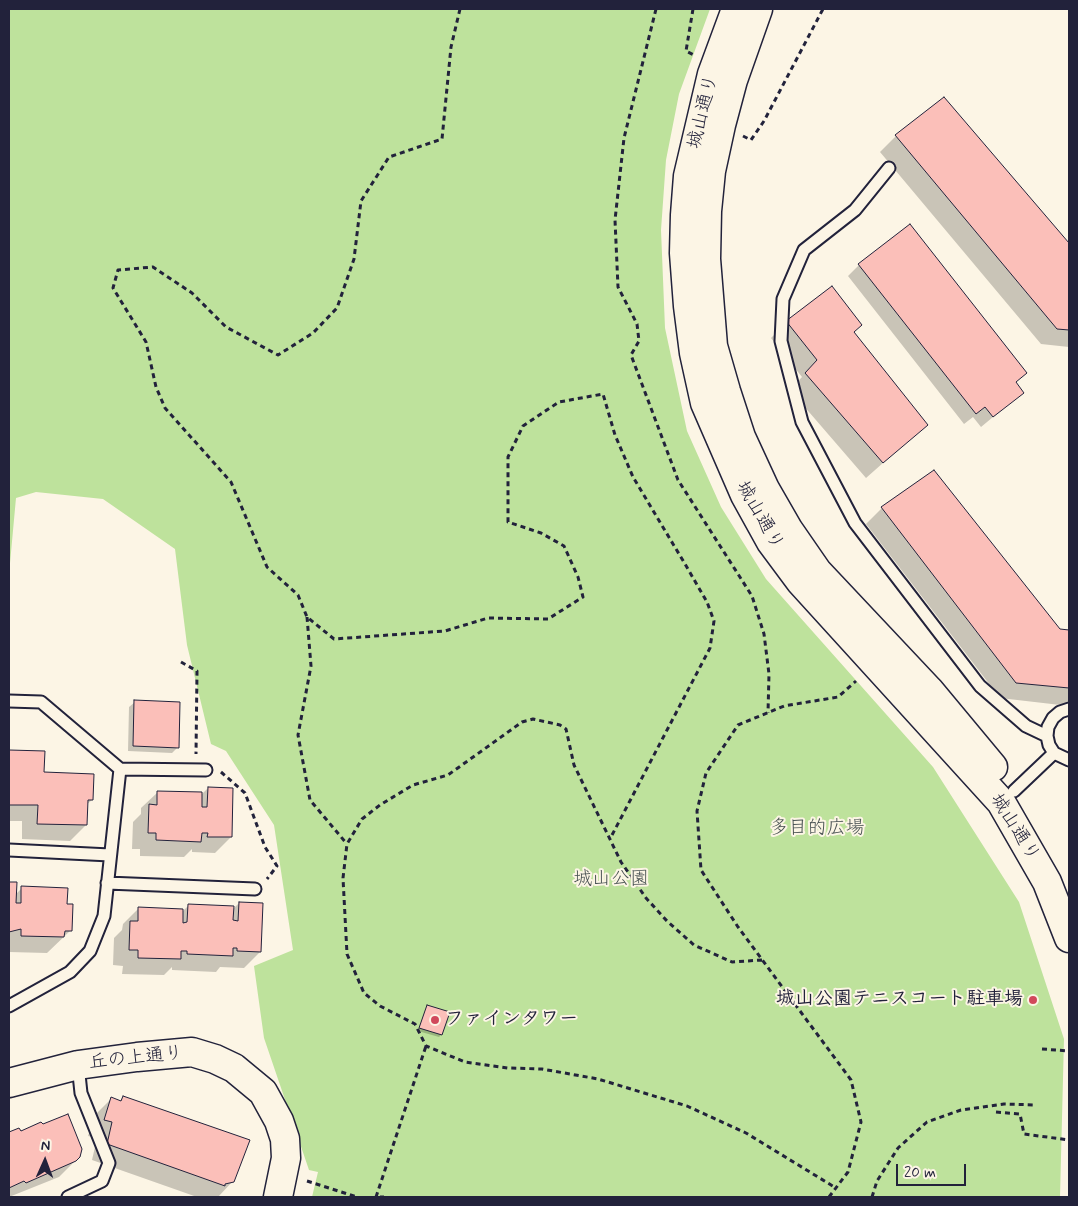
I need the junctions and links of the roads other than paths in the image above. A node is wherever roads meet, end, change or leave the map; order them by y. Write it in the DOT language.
graph roads {
  1 [pos="736,9"];
  2 [pos="758,9"];
  3 [pos="889,168"];
  4 [pos="9,701"];
  5 [pos="1069,709"];
  6 [pos="1047,736"];
  7 [pos="1054,753"];
  8 [pos="1069,760"];
  9 [pos="120,769"];
  10 [pos="201,770"];
  11 [pos="1007,797"];
  12 [pos="9,850"];
  13 [pos="110,855"];
  14 [pos="107,883"];
  15 [pos="256,889"];
  16 [pos="1069,895"];
  17 [pos="1069,938"];
  18 [pos="9,1006"];
  19 [pos="78,1065"];
  20 [pos="9,1083"];
  21 [pos="281,1185"];
  22 [pos="68,1197"];
  1 -- 11 [label="street, 城山通り"];
  2 -- 11 [label="street, 城山通り"];
  3 -- 6 [label="lane"];
  4 -- 9 [label="lane"];
  5 -- 6 [label="lane"];
  6 -- 7 [label="lane"];
  7 -- 8 [label="lane"];
  7 -- 11 [label="lane"];
  9 -- 10 [label="lane"];
  9 -- 13 [label="lane"];
  11 -- 16 [label="street, 城山通り"];
  11 -- 17 [label="street, 城山通り"];
  12 -- 13 [label="lane"];
  13 -- 14 [label="lane"];
  14 -- 15 [label="lane"];
  14 -- 18 [label="lane"];
  19 -- 20 [label="street, 丘の上通り"];
  19 -- 21 [label="street, 丘の上通り"];
  19 -- 22 [label="lane"];
}
